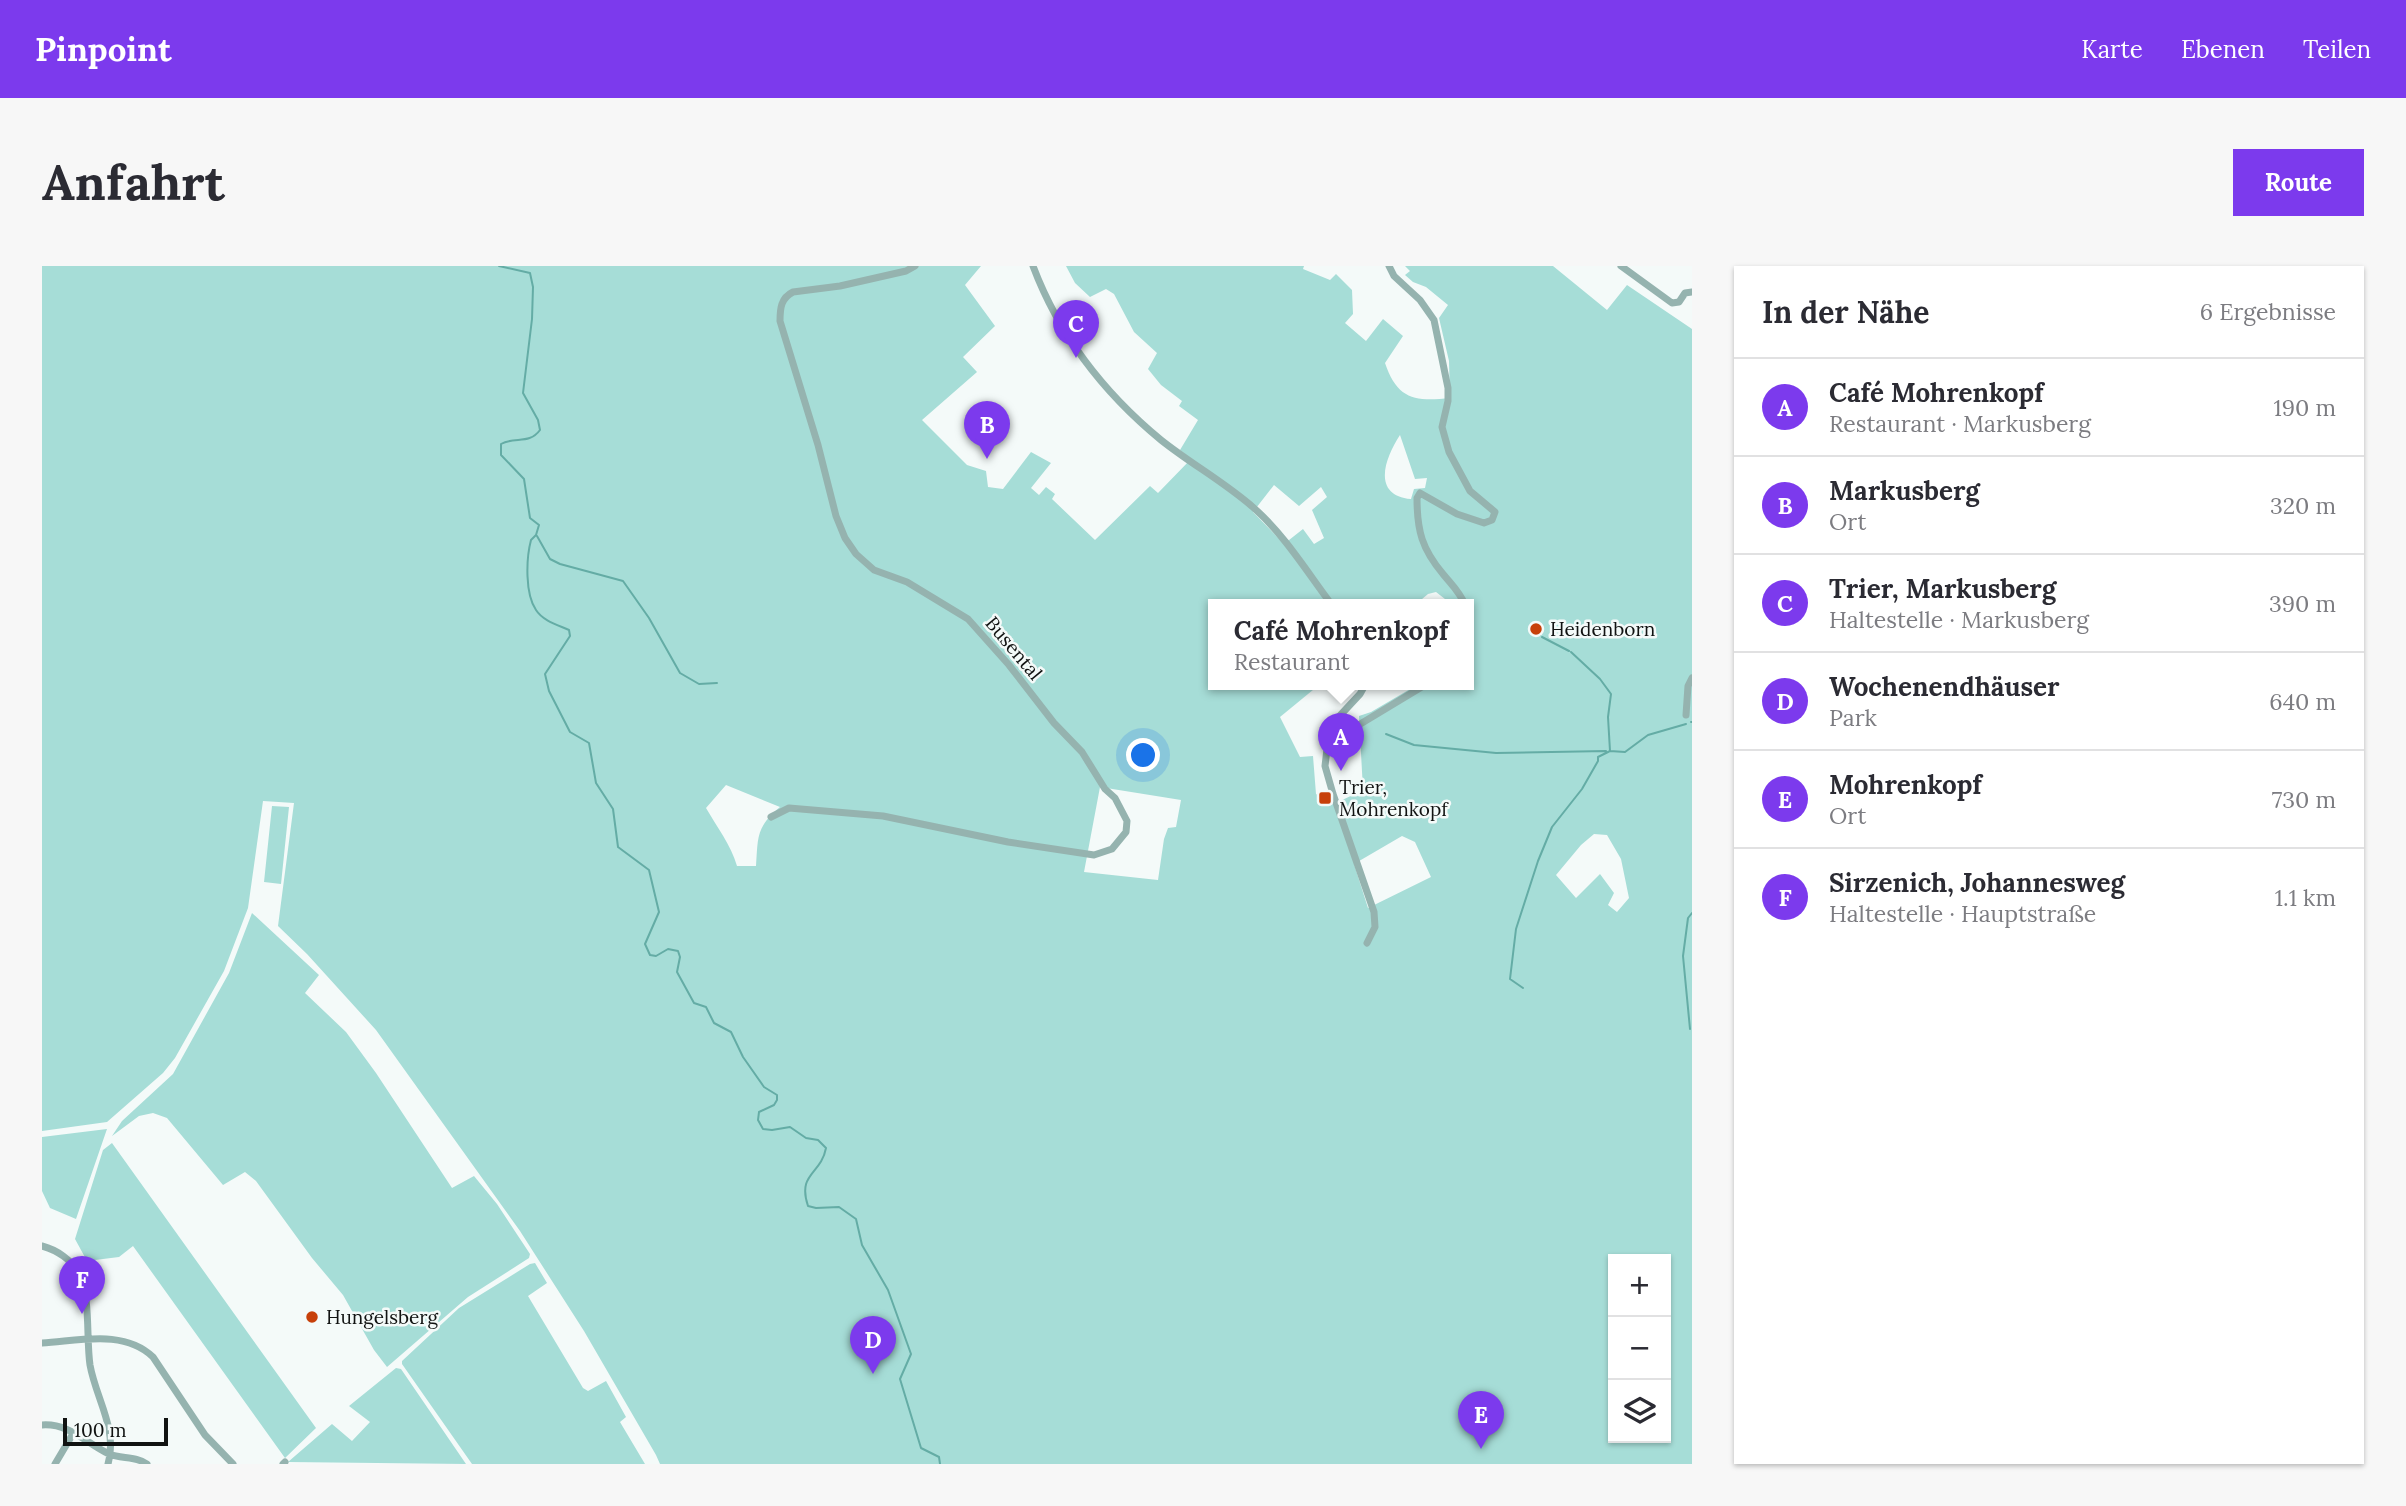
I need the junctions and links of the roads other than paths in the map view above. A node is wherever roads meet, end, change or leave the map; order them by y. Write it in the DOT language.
graph roads {
  1 [pos="915,266"];
  2 [pos="1033,266"];
  3 [pos="1389,266"];
  4 [pos="1621,266"];
  5 [pos="1692,292"];
  6 [pos="1328,599"];
  7 [pos="1463,599"];
  8 [pos="1692,678"];
  9 [pos="1362,690"];
  10 [pos="1417,690"];
  11 [pos="1686,715"];
  12 [pos="1330,737"];
  13 [pos="771,817"];
  14 [pos="1367,943"];
  15 [pos="42,1246"];
  16 [pos="88,1340"];
  17 [pos="42,1343"];
  18 [pos="42,1425"];
  19 [pos="74,1432"];
  20 [pos="111,1455"];
  21 [pos="55,1464"];
  22 [pos="108,1464"];
  23 [pos="147,1464"];
  24 [pos="233,1464"];
  1 -- 13 [label="street, Busental"];
  2 -- 6 [label="street"];
  3 -- 7 [label="street"];
  4 -- 5 [label="street"];
  8 -- 11 [label="street"];
  9 -- 12 [label="street"];
  10 -- 12 [label="street"];
  12 -- 14 [label="street"];
  15 -- 16 [label="street"];
  16 -- 17 [label="street"];
  16 -- 20 [label="street"];
  16 -- 24 [label="street"];
  18 -- 19 [label="street"];
  19 -- 20 [label="street"];
  19 -- 21 [label="street"];
  20 -- 22 [label="street"];
  20 -- 23 [label="street"];
}
